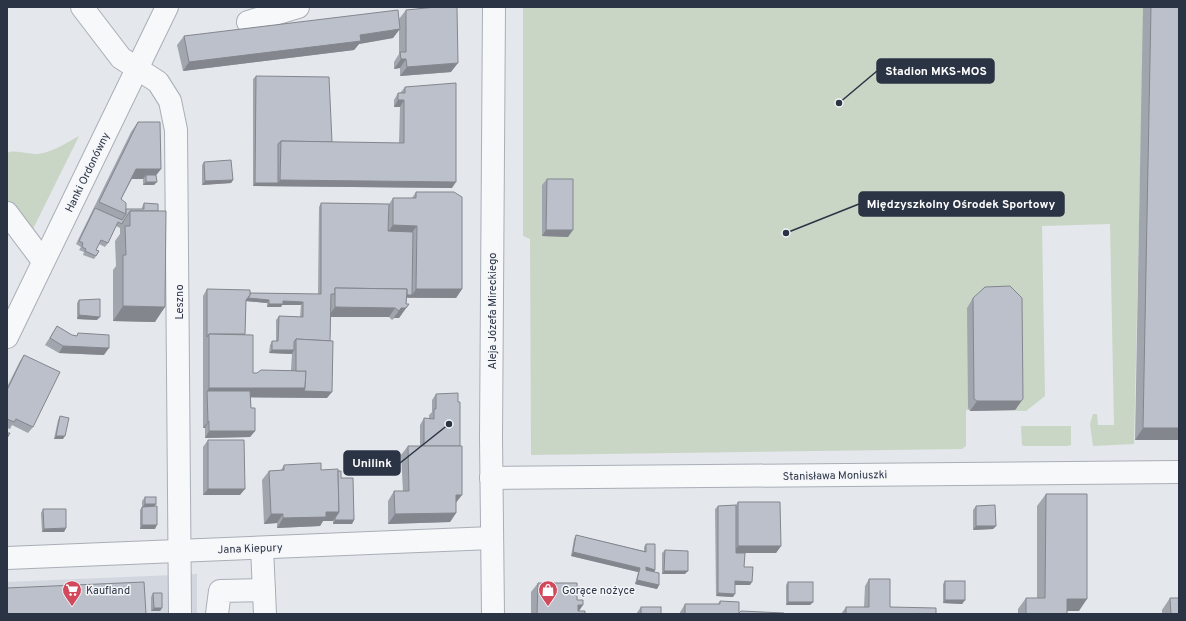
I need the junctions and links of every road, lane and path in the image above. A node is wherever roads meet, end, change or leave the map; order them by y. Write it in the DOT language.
graph roads {
  1 [pos="82,7"];
  2 [pos="167,7"];
  3 [pos="298,7"];
  4 [pos="494,7"];
  5 [pos="248,22"];
  6 [pos="138,67"];
  7 [pos="7,214"];
  8 [pos="43,261"];
  9 [pos="7,337"];
  10 [pos="1179,472"];
  11 [pos="491,478"];
  12 [pos="492,538"];
  13 [pos="262,548"];
  14 [pos="179,551"];
  15 [pos="7,558"];
  16 [pos="264,590"];
  17 [pos="180,614"];
  18 [pos="217,614"];
  19 [pos="265,614"];
  20 [pos="493,614"];
  1 -- 6 [label="street, Leszno"];
  2 -- 6 [label="street, Hanki Ordonówny"];
  3 -- 5 [label="street"];
  4 -- 11 [label="street, Aleja Józefa Mireckiego"];
  6 -- 8 [label="street, Hanki Ordonówny"];
  6 -- 14 [label="street, Leszno"];
  7 -- 8 [label="street"];
  8 -- 9 [label="street, Hanki Ordonówny"];
  10 -- 11 [label="street, Stanisława Moniuszki"];
  11 -- 12 [label="street, Aleja Józefa Mireckiego"];
  12 -- 13 [label="street, Jana Kiepury"];
  12 -- 20 [label="street, Aleja Józefa Mireckiego"];
  13 -- 14 [label="street, Jana Kiepury"];
  13 -- 16 [label="street"];
  14 -- 15 [label="street, Jana Kiepury"];
  14 -- 17 [label="street, Leszno"];
  16 -- 18 [label="street"];
  16 -- 19 [label="street"];
}
